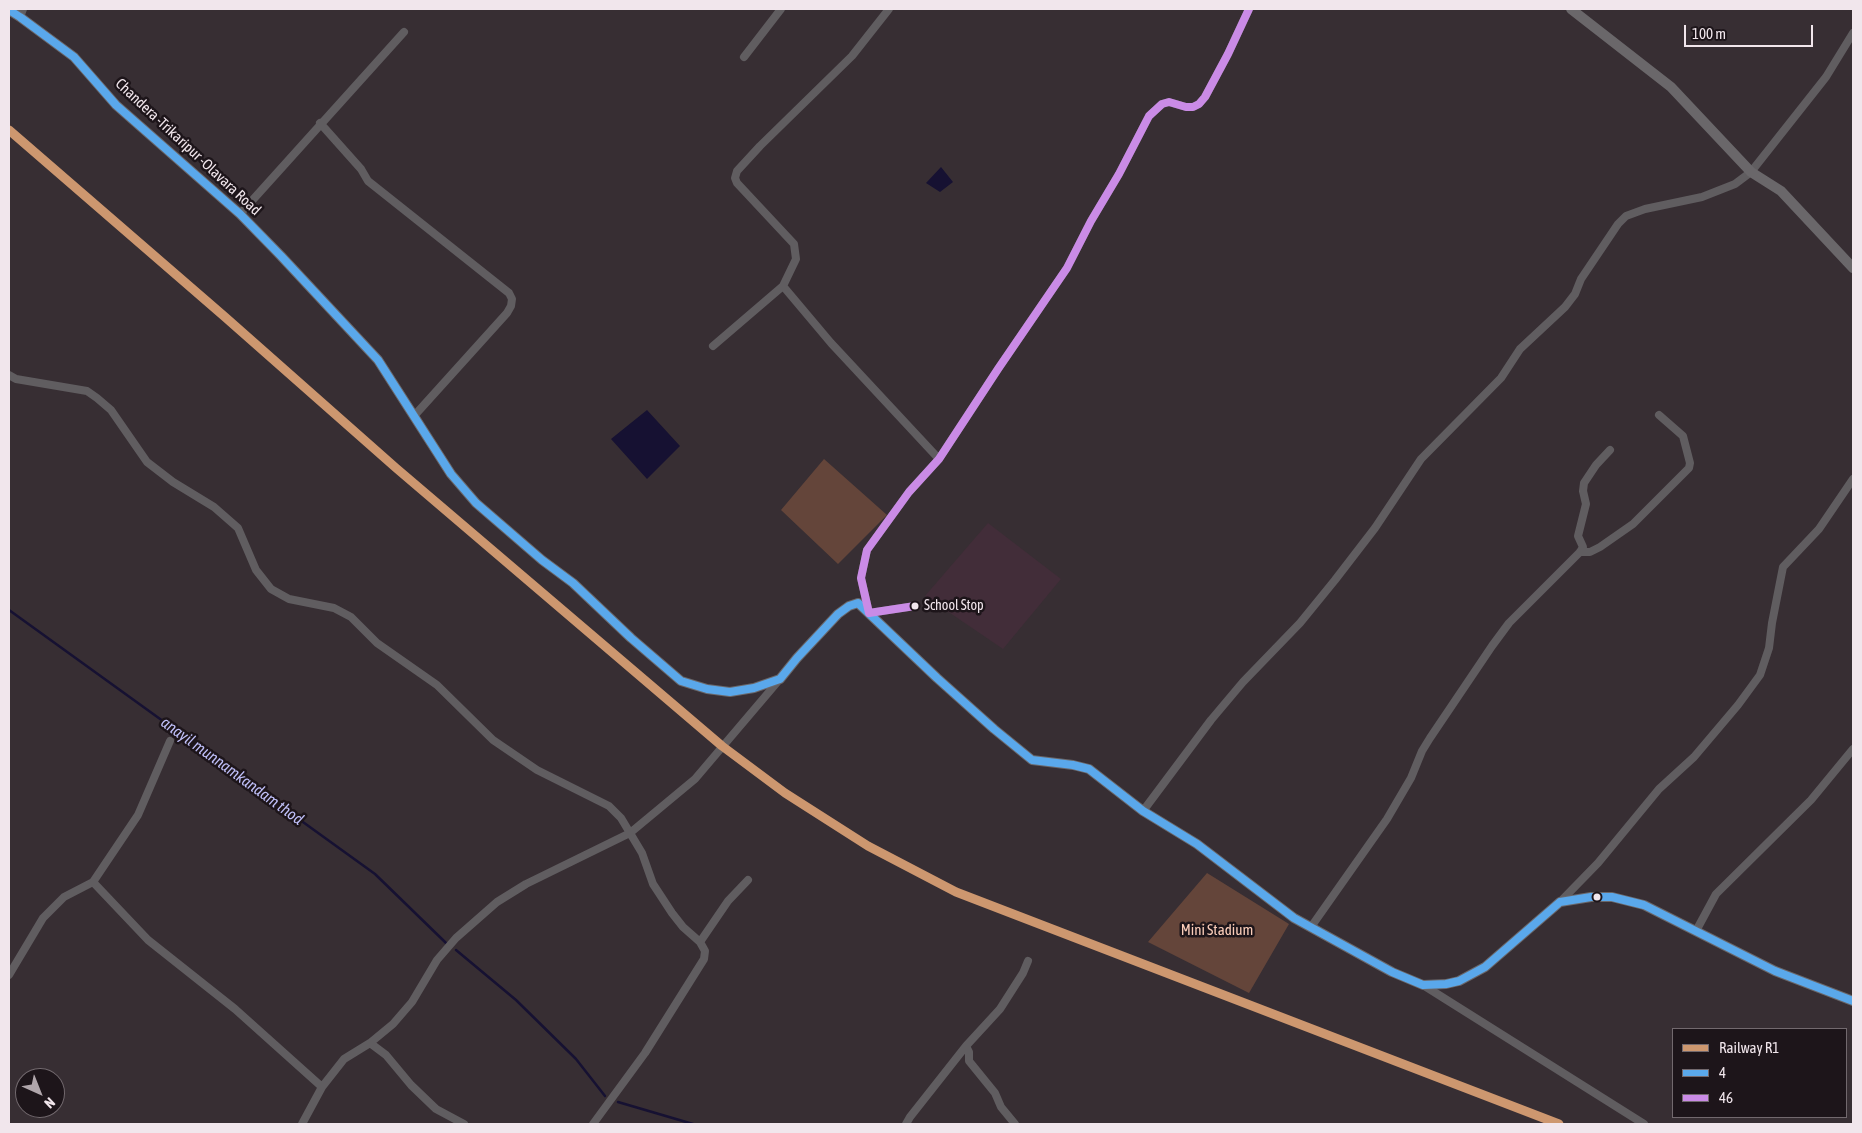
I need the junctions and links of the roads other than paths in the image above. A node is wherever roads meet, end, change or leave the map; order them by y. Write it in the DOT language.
graph roads {
  1 [pos="781,9"];
  2 [pos="889,9"];
  3 [pos="1249,9"];
  4 [pos="1571,9"];
  5 [pos="9,10"];
  6 [pos="22,13"];
  7 [pos="404,32"];
  8 [pos="1853,33"];
  9 [pos="744,57"];
  10 [pos="320,124"];
  11 [pos="1751,172"];
  12 [pos="240,214"];
  13 [pos="1853,268"];
  14 [pos="783,286"];
  15 [pos="713,346"];
  16 [pos="9,375"];
  17 [pos="1659,414"];
  18 [pos="414,416"];
  19 [pos="1610,450"];
  20 [pos="939,459"];
  21 [pos="1853,479"];
  22 [pos="1580,552"];
  23 [pos="915,606"];
  24 [pos="869,613"];
  25 [pos="780,679"];
  26 [pos="170,741"];
  27 [pos="1853,749"];
  28 [pos="1143,811"];
  29 [pos="630,833"];
  30 [pos="748,880"];
  31 [pos="93,882"];
  32 [pos="1560,902"];
  33 [pos="1311,927"];
  34 [pos="1696,931"];
  35 [pos="700,942"];
  36 [pos="1028,961"];
  37 [pos="9,976"];
  38 [pos="1423,985"];
  39 [pos="1853,1001"];
  40 [pos="370,1043"];
  41 [pos="966,1046"];
  42 [pos="322,1087"];
  43 [pos="302,1124"];
  44 [pos="464,1124"];
  45 [pos="593,1124"];
  46 [pos="906,1124"];
  47 [pos="1015,1124"];
  48 [pos="1644,1124"];
  1 -- 9 [label="street"];
  2 -- 14 [label="street"];
  3 -- 20 [label="street"];
  4 -- 11 [label="main road"];
  5 -- 6 [label="main road, Chandera -Trikaripur -Olavara Road"];
  6 -- 12 [label="main road, Chandera -Trikaripur -Olavara Road"];
  7 -- 10 [label="street"];
  8 -- 11 [label="street"];
  10 -- 12 [label="street"];
  10 -- 18 [label="street"];
  11 -- 13 [label="main road"];
  11 -- 28 [label="street"];
  12 -- 18 [label="main road, Chandera -Trikaripur -Olavara Road"];
  14 -- 15 [label="street"];
  14 -- 20 [label="street"];
  16 -- 29 [label="street"];
  17 -- 22 [label="street"];
  18 -- 25 [label="main road, Chandera -Trikaripur -Olavara Road"];
  19 -- 22 [label="street"];
  20 -- 24 [label="street"];
  21 -- 32 [label="street"];
  22 -- 33 [label="street"];
  23 -- 24 [label="street"];
  24 -- 25 [label="main road"];
  24 -- 28 [label="main road"];
  25 -- 29 [label="street"];
  26 -- 31 [label="street"];
  27 -- 34 [label="street"];
  28 -- 33 [label="main road"];
  29 -- 35 [label="street"];
  29 -- 40 [label="street"];
  30 -- 35 [label="street"];
  31 -- 37 [label="street"];
  31 -- 42 [label="street"];
  32 -- 34 [label="main road"];
  32 -- 38 [label="main road"];
  33 -- 38 [label="main road"];
  34 -- 39 [label="main road"];
  35 -- 45 [label="street"];
  36 -- 41 [label="street"];
  38 -- 48 [label="street"];
  40 -- 42 [label="street"];
  40 -- 44 [label="street"];
  41 -- 46 [label="street"];
  41 -- 47 [label="street"];
  42 -- 43 [label="street"];
}
